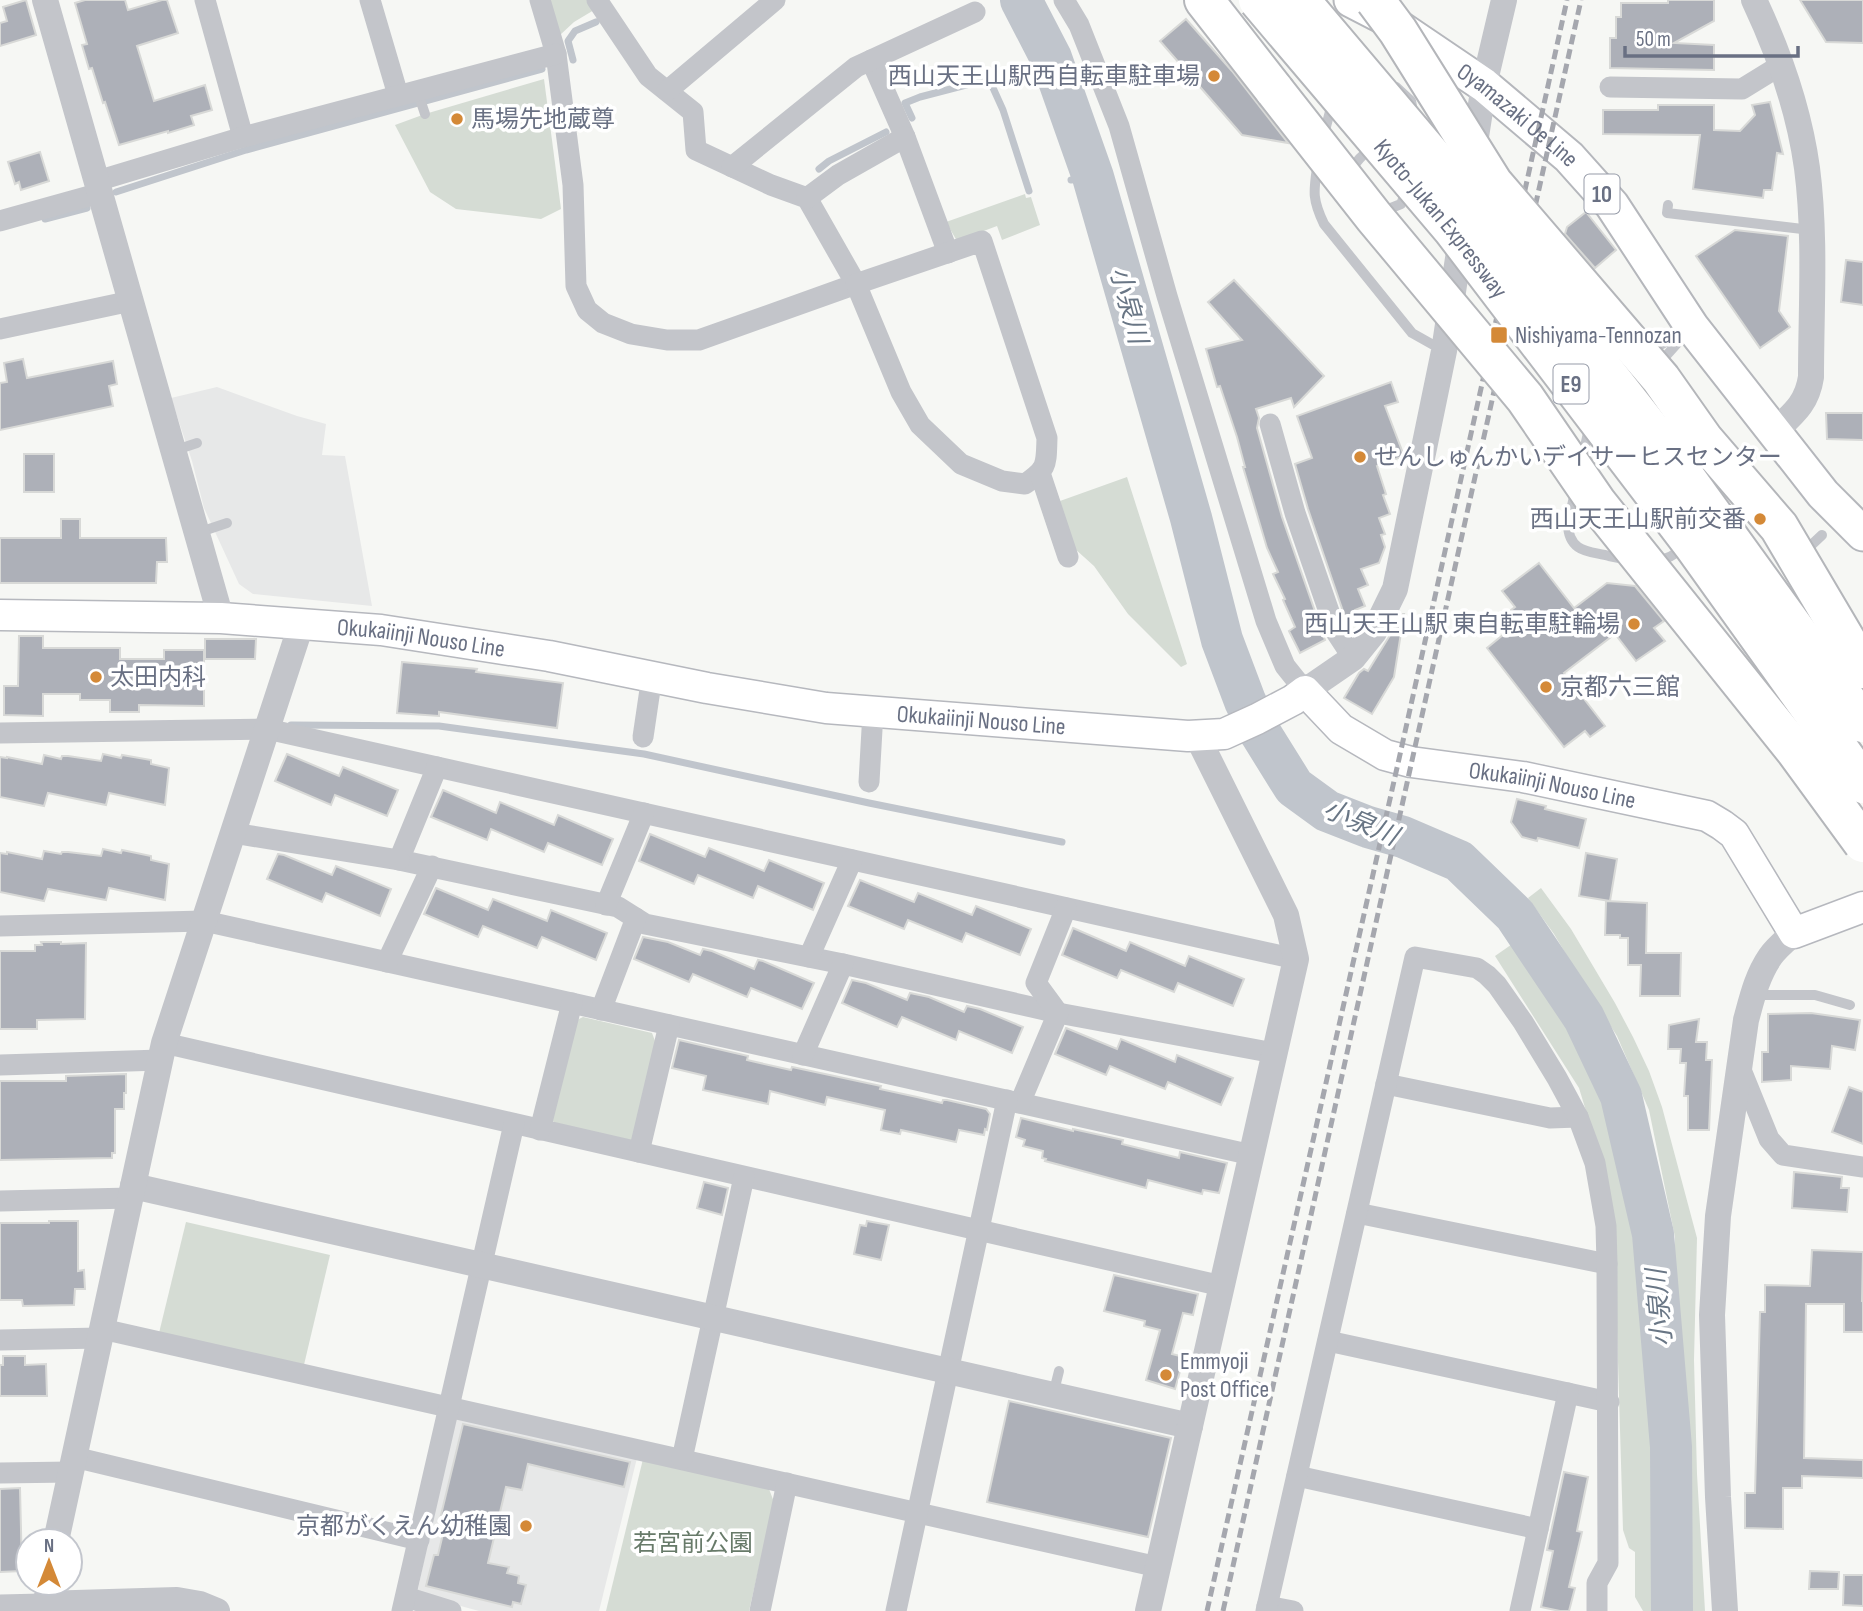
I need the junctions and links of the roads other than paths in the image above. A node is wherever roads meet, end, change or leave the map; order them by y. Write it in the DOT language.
graph roads {
  1 [pos="45,0"];
  2 [pos="205,0"];
  3 [pos="370,0"];
  4 [pos="540,0"];
  5 [pos="597,0"];
  6 [pos="1064,0"];
  7 [pos="1204,0"];
  8 [pos="1246,0"];
  9 [pos="1258,0"];
  10 [pos="1300,0"];
  11 [pos="1351,0"];
  12 [pos="1504,0"];
  13 [pos="1754,0"];
  14 [pos="771,1"];
  15 [pos="1374,5"];
  16 [pos="975,12"];
  17 [pos="556,54"];
  18 [pos="871,60"];
  19 [pos="1781,65"];
  20 [pos="1484,85"];
  21 [pos="1610,87"];
  22 [pos="667,91"];
  23 [pos="408,93"];
  24 [pos="425,114"];
  25 [pos="243,137"];
  26 [pos="905,137"];
  27 [pos="1394,147"];
  28 [pos="732,167"];
  29 [pos="98,187"];
  30 [pos="807,198"];
  31 [pos="1668,205"];
  32 [pos="1374,217"];
  33 [pos="0,220"];
  34 [pos="1811,230"];
  35 [pos="948,253"];
  36 [pos="856,284"];
  37 [pos="131,301"];
  38 [pos="1692,327"];
  39 [pos="0,329"];
  40 [pos="1444,351"];
  41 [pos="1270,424"];
  42 [pos="1774,432"];
  43 [pos="1040,473"];
  44 [pos="227,523"];
  45 [pos="197,533"];
  46 [pos="1863,534"];
  47 [pos="1822,535"];
  48 [pos="1753,543"];
  49 [pos="1805,551"];
  50 [pos="1068,557"];
  51 [pos="1731,559"];
  52 [pos="1720,567"];
  53 [pos="1698,583"];
  54 [pos="0,615"];
  55 [pos="221,618"];
  56 [pos="301,625"];
  57 [pos="1353,658"];
  58 [pos="1863,669"];
  59 [pos="652,676"];
  60 [pos="1299,695"];
  61 [pos="873,712"];
  62 [pos="1863,723"];
  63 [pos="267,729"];
  64 [pos="0,733"];
  65 [pos="1210,735"];
  66 [pos="643,737"];
  67 [pos="437,767"];
  68 [pos="869,782"];
  69 [pos="1863,784"];
  70 [pos="644,813"];
  71 [pos="233,833"];
  72 [pos="1863,843"];
  73 [pos="399,860"];
  74 [pos="852,860"];
  75 [pos="432,866"];
  76 [pos="606,905"];
  77 [pos="1863,907"];
  78 [pos="1066,908"];
  79 [pos="636,918"];
  80 [pos="204,921"];
  81 [pos="0,926"];
  82 [pos="1794,933"];
  83 [pos="809,957"];
  84 [pos="1296,959"];
  85 [pos="387,962"];
  86 [pos="843,964"];
  87 [pos="1753,995"];
  88 [pos="572,1003"];
  89 [pos="1850,1005"];
  90 [pos="601,1010"];
  91 [pos="1058,1013"];
  92 [pos="669,1025"];
  93 [pos="162,1052"];
  94 [pos="1274,1054"];
  95 [pos="803,1055"];
  96 [pos="0,1065"];
  97 [pos="1739,1065"];
  98 [pos="1386,1084"];
  99 [pos="1013,1102"];
  100 [pos="1578,1117"];
  101 [pos="514,1124"];
  102 [pos="540,1130"];
  103 [pos="639,1152"];
  104 [pos="1252,1155"];
  105 [pos="1863,1167"];
  106 [pos="744,1177"];
  107 [pos="132,1192"];
  108 [pos="0,1201"];
  109 [pos="1357,1213"];
  110 [pos="979,1230"];
  111 [pos="1608,1264"];
  112 [pos="482,1265"];
  113 [pos="1222,1286"];
  114 [pos="713,1318"];
  115 [pos="101,1333"];
  116 [pos="0,1340"];
  117 [pos="1328,1341"];
  118 [pos="948,1371"];
  119 [pos="1568,1393"];
  120 [pos="1609,1402"];
  121 [pos="449,1407"];
  122 [pos="1190,1426"];
  123 [pos="682,1459"];
  124 [pos="72,1465"];
  125 [pos="0,1473"];
  126 [pos="1297,1476"];
  127 [pos="787,1483"];
  128 [pos="917,1513"];
  129 [pos="59,1527"];
  130 [pos="1538,1529"];
  131 [pos="419,1540"];
  132 [pos="1158,1567"];
  133 [pos="44,1599"];
  134 [pos="404,1604"];
  135 [pos="0,1605"];
  136 [pos="1267,1608"];
  137 [pos="218,1611"];
  138 [pos="451,1611"];
  139 [pos="760,1611"];
  140 [pos="895,1611"];
  141 [pos="1148,1611"];
  142 [pos="1293,1611"];
  143 [pos="1520,1611"];
  144 [pos="1597,1611"];
  145 [pos="1724,1611"];
  1 -- 29 [label="street"];
  2 -- 25 [label="street"];
  3 -- 23 [label="street"];
  4 -- 17 [label="street"];
  5 -- 22 [label="street"];
  6 -- 60 [label="street"];
  7 -- 32 [label="highway, bridge"];
  8 -- 32 [label="highway, bridge"];
  9 -- 69 [label="highway, Kyoto-Jukan Expressway / E9, bridge"];
  10 -- 62 [label="highway, Kyoto-Jukan Expressway / E9, bridge"];
  11 -- 15 [label="main road, Oyamazaki Oe Line / 10"];
  12 -- 20 [label="street"];
  13 -- 19 [label="street"];
  14 -- 22 [label="street"];
  15 -- 20 [label="main road, Oyamazaki Oe Line / 10"];
  15 -- 58 [label="highway, bridge"];
  16 -- 18 [label="street"];
  17 -- 23 [label="street"];
  17 -- 36 [label="street"];
  18 -- 26 [label="street"];
  18 -- 28 [label="street"];
  19 -- 21 [label="street"];
  19 -- 34 [label="street"];
  20 -- 38 [label="main road, Oyamazaki Oe Line / 10"];
  20 -- 40 [label="street"];
  22 -- 28 [label="street"];
  23 -- 24 [label="lane"];
  23 -- 25 [label="street"];
  25 -- 29 [label="street"];
  26 -- 30 [label="street"];
  26 -- 35 [label="street"];
  27 -- 40 [label="lane"];
  28 -- 30 [label="street"];
  29 -- 33 [label="street"];
  29 -- 37 [label="street"];
  30 -- 36 [label="street"];
  31 -- 34 [label="lane"];
  32 -- 72 [label="highway, bridge"];
  34 -- 42 [label="street"];
  35 -- 36 [label="street"];
  35 -- 43 [label="street"];
  36 -- 43 [label="street"];
  37 -- 39 [label="street"];
  37 -- 45 [label="street"];
  38 -- 38 [label="lane"];
  38 -- 42 [label="main road, Oyamazaki Oe Line / 10"];
  40 -- 57 [label="street"];
  41 -- 57 [label="street"];
  42 -- 46 [label="main road, Oyamazaki Oe Line / 10"];
  43 -- 50 [label="street"];
  44 -- 45 [label="lane"];
  45 -- 55 [label="street"];
  47 -- 49 [label="lane"];
  48 -- 51 [label="lane"];
  52 -- 53 [label="lane"];
  54 -- 55 [label="main road, Okukaiinji Nouso Line"];
  55 -- 56 [label="main road, Okukaiinji Nouso Line"];
  56 -- 59 [label="main road, Okukaiinji Nouso Line"];
  56 -- 63 [label="street"];
  57 -- 60 [label="street"];
  59 -- 61 [label="main road, Okukaiinji Nouso Line"];
  59 -- 66 [label="street"];
  60 -- 65 [label="main road, Okukaiinji Nouso Line"];
  60 -- 82 [label="main road, Okukaiinji Nouso Line"];
  61 -- 65 [label="main road, Okukaiinji Nouso Line"];
  61 -- 68 [label="street"];
  63 -- 64 [label="street"];
  63 -- 67 [label="street"];
  63 -- 71 [label="street"];
  65 -- 84 [label="street"];
  67 -- 70 [label="street"];
  67 -- 73 [label="street"];
  70 -- 74 [label="street"];
  70 -- 76 [label="street"];
  71 -- 73 [label="street"];
  71 -- 80 [label="street"];
  73 -- 75 [label="street"];
  74 -- 78 [label="street"];
  74 -- 83 [label="street"];
  75 -- 76 [label="street"];
  75 -- 85 [label="street"];
  76 -- 79 [label="street"];
  77 -- 82 [label="main road"];
  78 -- 84 [label="street"];
  78 -- 91 [label="street"];
  79 -- 83 [label="street"];
  79 -- 90 [label="street"];
  80 -- 81 [label="street"];
  80 -- 85 [label="street"];
  80 -- 93 [label="street"];
  82 -- 87 [label="street"];
  83 -- 86 [label="street"];
  84 -- 94 [label="street"];
  85 -- 88 [label="street"];
  86 -- 91 [label="street"];
  86 -- 95 [label="street"];
  87 -- 89 [label="lane"];
  87 -- 97 [label="street"];
  88 -- 90 [label="street"];
  88 -- 102 [label="street"];
  90 -- 92 [label="street"];
  91 -- 94 [label="street"];
  91 -- 99 [label="street"];
  92 -- 95 [label="street"];
  92 -- 103 [label="street"];
  93 -- 96 [label="street"];
  93 -- 101 [label="street"];
  93 -- 107 [label="street"];
  94 -- 104 [label="street"];
  95 -- 99 [label="street"];
  97 -- 105 [label="street"];
  97 -- 145 [label="street"];
  98 -- 100 [label="street"];
  98 -- 100 [label="street"];
  98 -- 109 [label="street"];
  99 -- 104 [label="street"];
  99 -- 110 [label="street"];
  100 -- 111 [label="street"];
  101 -- 102 [label="street"];
  101 -- 112 [label="street"];
  102 -- 103 [label="street"];
  103 -- 106 [label="street"];
  104 -- 113 [label="street"];
  106 -- 110 [label="street"];
  106 -- 114 [label="street"];
  107 -- 108 [label="street"];
  107 -- 112 [label="street"];
  107 -- 115 [label="street"];
  109 -- 111 [label="street"];
  109 -- 117 [label="street"];
  110 -- 113 [label="street"];
  110 -- 118 [label="street"];
  111 -- 120 [label="street"];
  112 -- 114 [label="street"];
  112 -- 121 [label="street"];
  113 -- 122 [label="street"];
  114 -- 118 [label="street"];
  114 -- 123 [label="street"];
  115 -- 116 [label="street"];
  115 -- 121 [label="street"];
  115 -- 124 [label="street"];
  117 -- 119 [label="street"];
  117 -- 126 [label="street"];
  118 -- 122 [label="street"];
  118 -- 128 [label="street"];
  119 -- 120 [label="street"];
  119 -- 130 [label="street"];
  120 -- 144 [label="street"];
  121 -- 123 [label="street"];
  121 -- 131 [label="street"];
  122 -- 132 [label="street"];
  123 -- 127 [label="street"];
  124 -- 125 [label="street"];
  124 -- 129 [label="street"];
  124 -- 131 [label="street"];
  126 -- 130 [label="street"];
  126 -- 136 [label="street"];
  127 -- 128 [label="street"];
  127 -- 139 [label="street"];
  128 -- 132 [label="street"];
  128 -- 140 [label="street"];
  130 -- 143 [label="street"];
  131 -- 134 [label="street"];
  132 -- 141 [label="street"];
  133 -- 135 [label="street"];
  133 -- 137 [label="street"];
  134 -- 138 [label="street"];
  136 -- 142 [label="street"];
}
